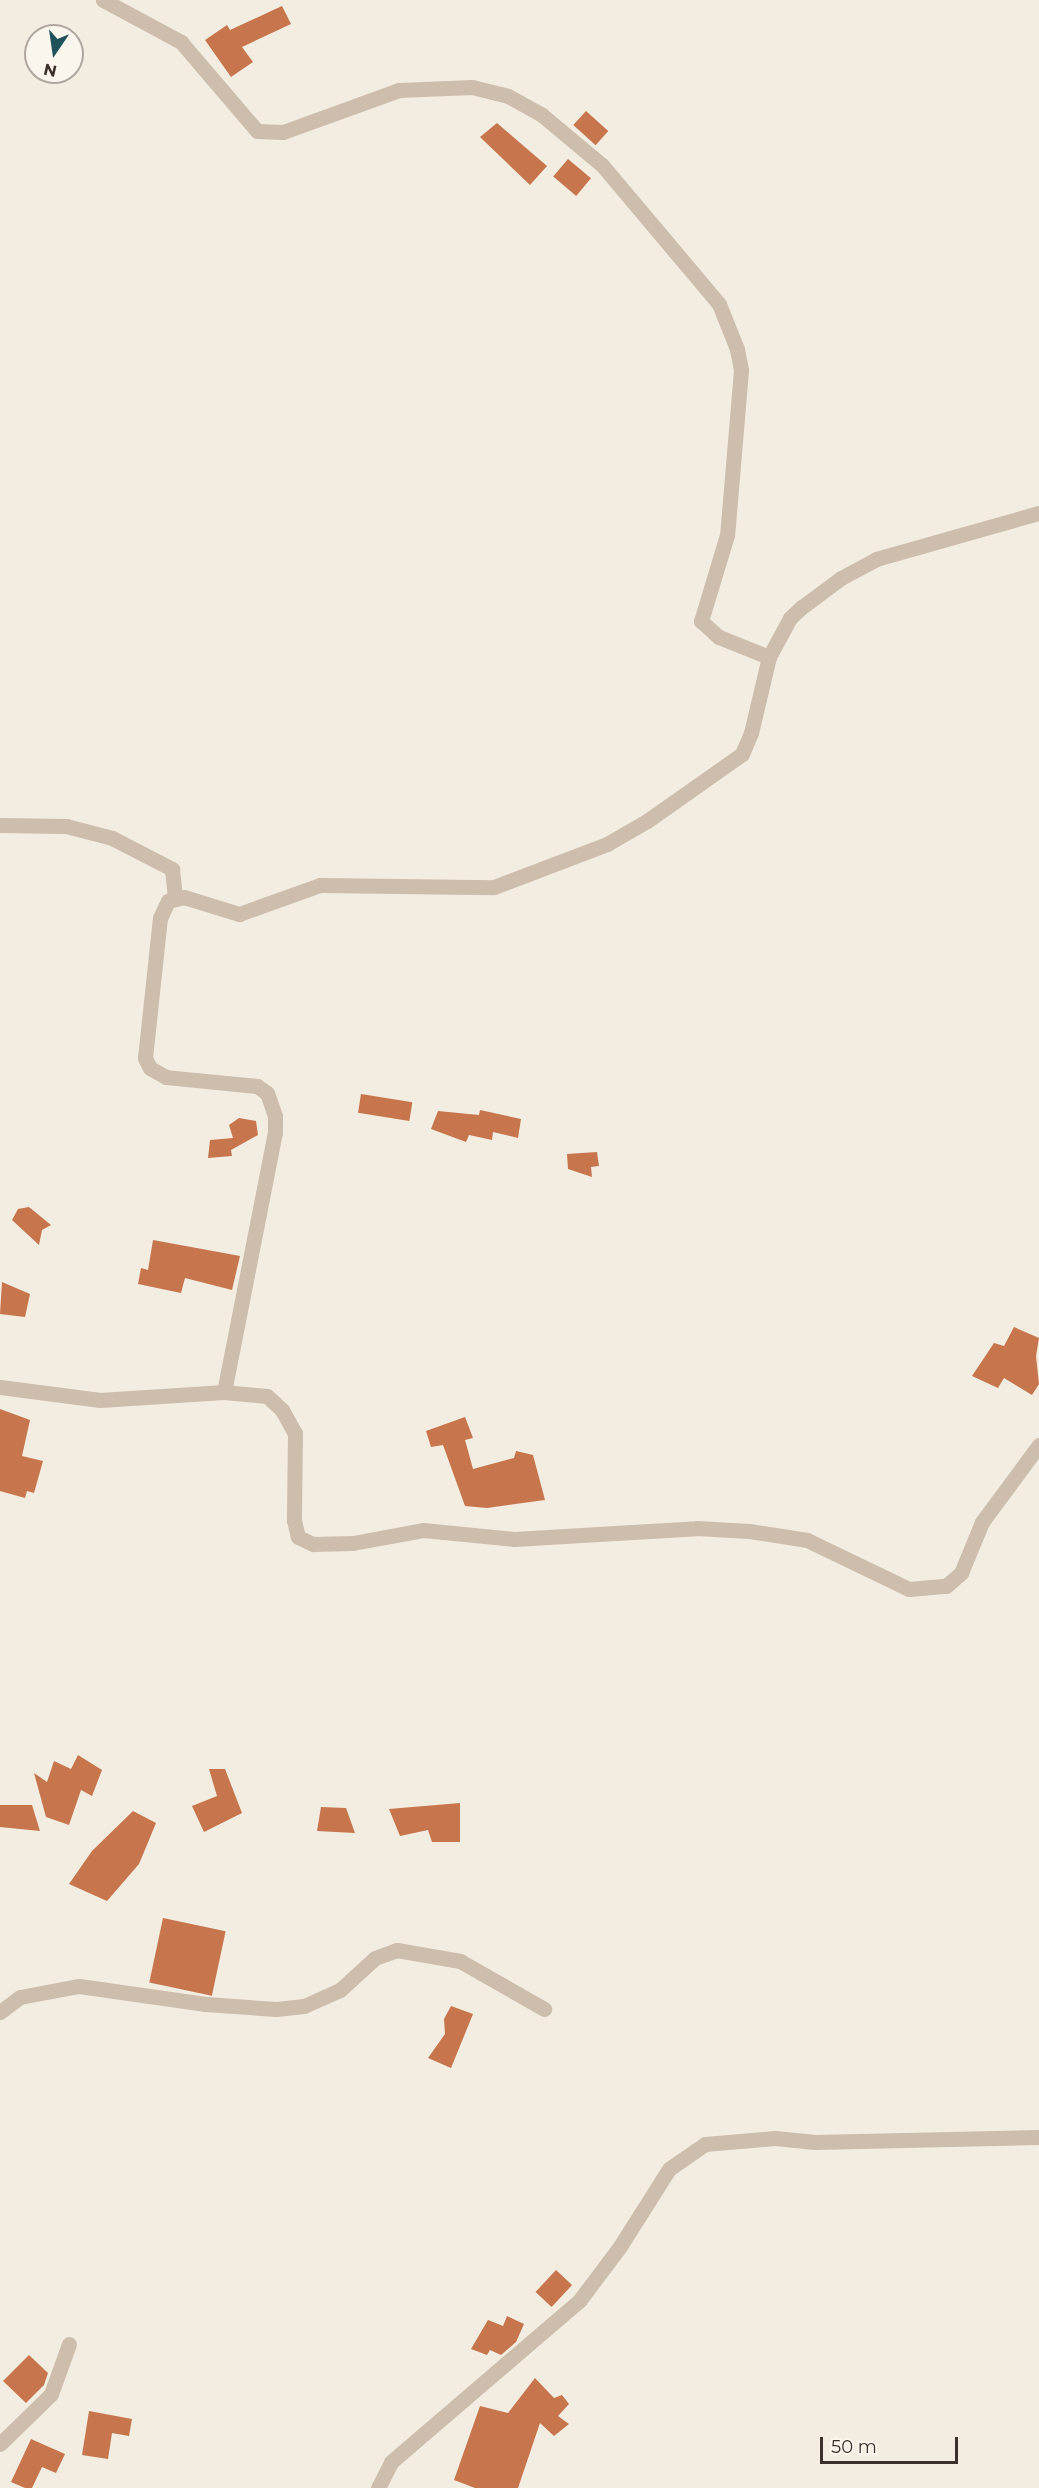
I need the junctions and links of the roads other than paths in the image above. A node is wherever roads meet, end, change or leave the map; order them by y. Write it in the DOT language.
graph roads {
  1 [pos="104,0"];
  2 [pos="1039,513"];
  3 [pos="769,657"];
  4 [pos="0,825"];
  5 [pos="175,896"];
  6 [pos="0,1388"];
  7 [pos="224,1392"];
  8 [pos="1039,1445"];
  9 [pos="544,2009"];
  10 [pos="0,2012"];
  11 [pos="1039,2138"];
  12 [pos="69,2344"];
  13 [pos="0,2444"];
  14 [pos="378,2488"];
  1 -- 3 [label="street"];
  2 -- 3 [label="street"];
  3 -- 5 [label="street"];
  4 -- 5 [label="street"];
  5 -- 7 [label="street"];
  6 -- 7 [label="street"];
  7 -- 8 [label="street"];
  9 -- 10 [label="street"];
  11 -- 14 [label="street"];
  12 -- 13 [label="street"];
}
